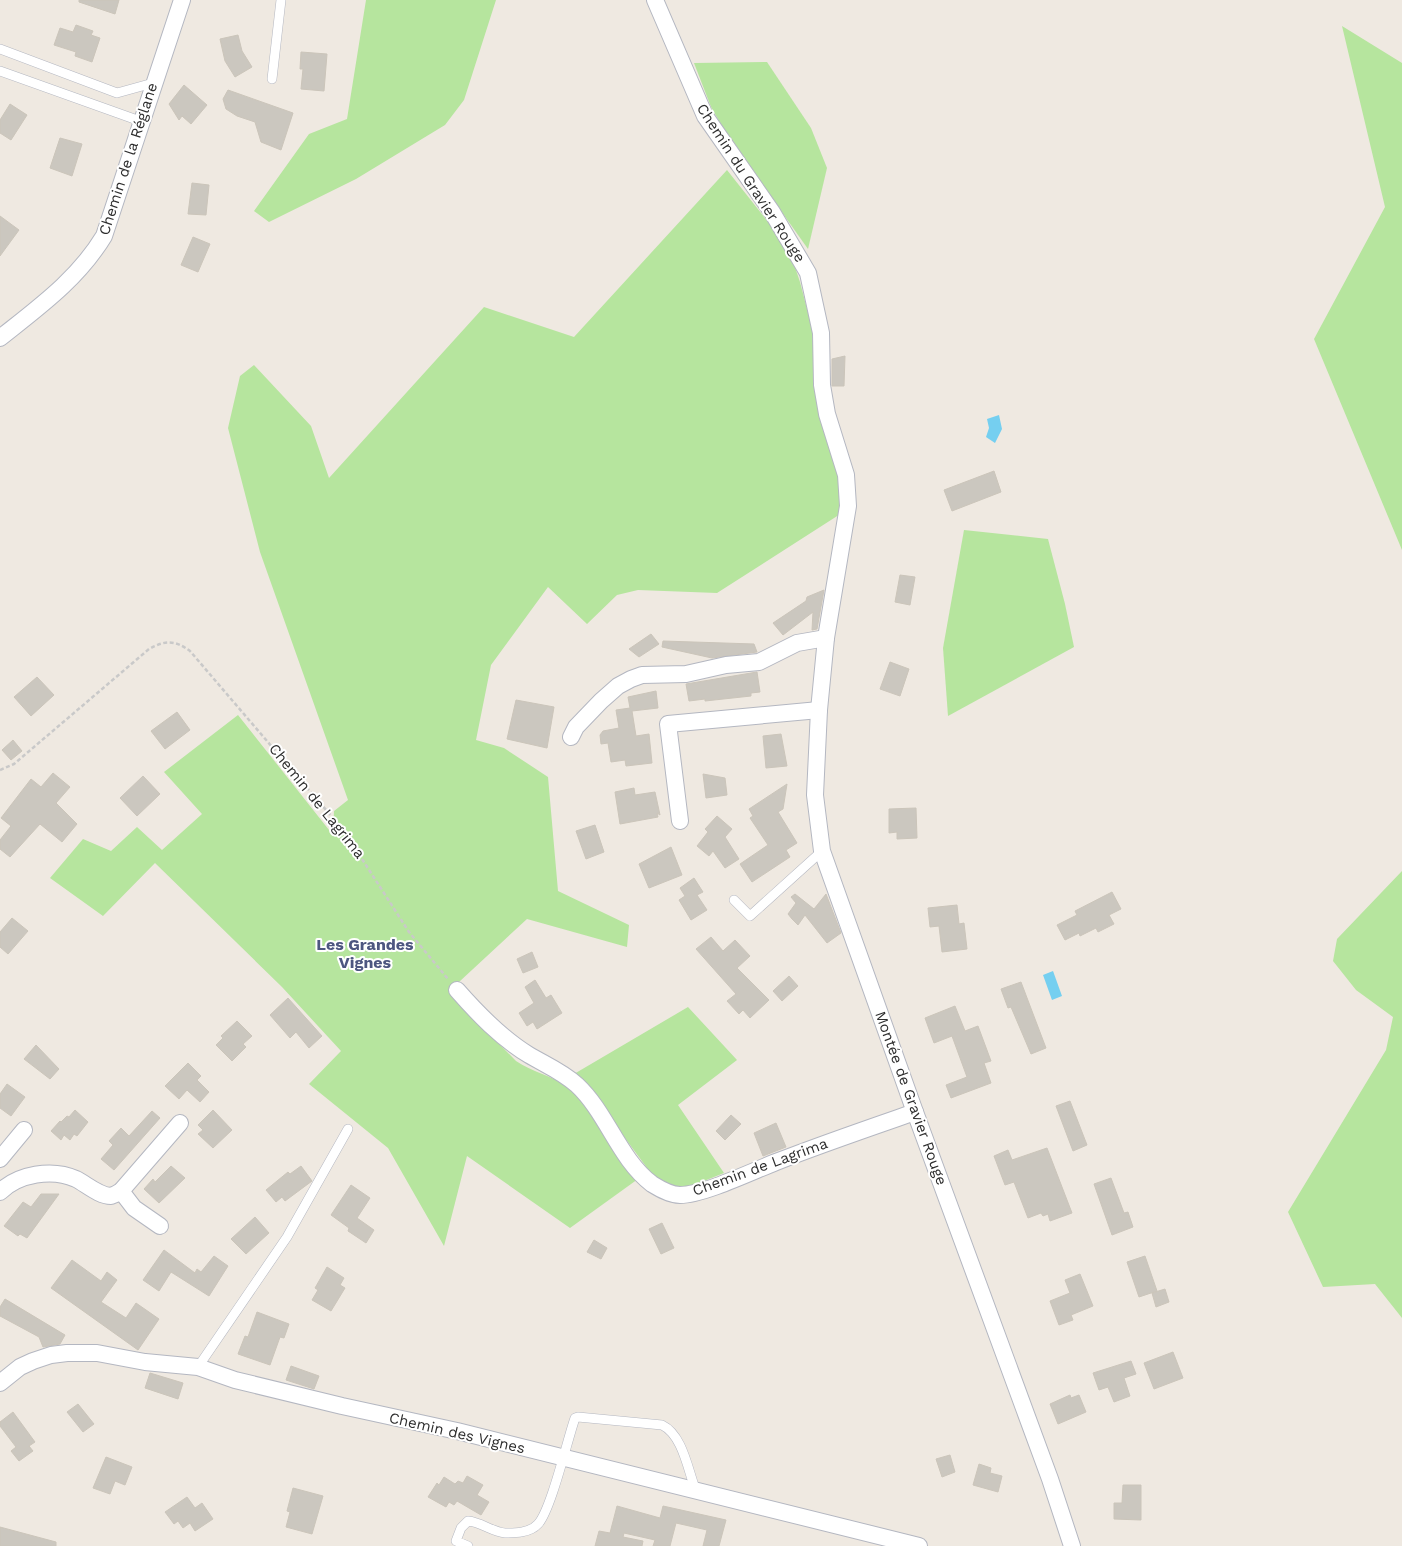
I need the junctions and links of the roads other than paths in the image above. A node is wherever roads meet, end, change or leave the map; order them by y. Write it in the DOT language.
graph roads {
  1 [pos="182,0"];
  2 [pos="281,0"];
  3 [pos="655,0"];
  4 [pos="0,49"];
  5 [pos="0,71"];
  6 [pos="272,79"];
  7 [pos="153,83"];
  8 [pos="140,121"];
  9 [pos="0,338"];
  10 [pos="826,638"];
  11 [pos="819,710"];
  12 [pos="570,737"];
  13 [pos="680,821"];
  14 [pos="822,850"];
  15 [pos="734,900"];
  16 [pos="456,990"];
  17 [pos="915,1112"];
  18 [pos="180,1123"];
  19 [pos="348,1129"];
  20 [pos="24,1130"];
  21 [pos="0,1159"];
  22 [pos="121,1191"];
  23 [pos="0,1192"];
  24 [pos="160,1226"];
  25 [pos="198,1367"];
  26 [pos="0,1383"];
  27 [pos="561,1459"];
  28 [pos="696,1491"];
  29 [pos="468,1546"];
  30 [pos="919,1546"];
  31 [pos="1072,1546"];
  1 -- 7 [label="street, Chemin de la Réglane"];
  2 -- 6 [label="lane"];
  3 -- 10 [label="street, Chemin du Gravier Rouge"];
  4 -- 7 [label="lane"];
  5 -- 8 [label="lane"];
  7 -- 8 [label="street, Chemin de la Réglane"];
  8 -- 9 [label="street, Chemin de la Réglane"];
  10 -- 11 [label="street, Montée de Gravier Rouge"];
  10 -- 12 [label="street"];
  11 -- 13 [label="street"];
  11 -- 14 [label="street, Montée de Gravier Rouge"];
  14 -- 15 [label="lane"];
  14 -- 17 [label="street, Montée de Gravier Rouge"];
  16 -- 17 [label="street, Chemin de Lagrima"];
  17 -- 31 [label="street, Montée de Gravier Rouge"];
  18 -- 22 [label="street"];
  19 -- 25 [label="lane"];
  20 -- 21 [label="street"];
  22 -- 23 [label="street"];
  22 -- 24 [label="street"];
  25 -- 26 [label="street, Chemin des Vignes"];
  25 -- 27 [label="street, Chemin des Vignes"];
  27 -- 28 [label="street, Chemin des Vignes"];
  27 -- 28 [label="lane"];
  27 -- 29 [label="lane"];
  28 -- 30 [label="street, Chemin des Vignes"];
}
